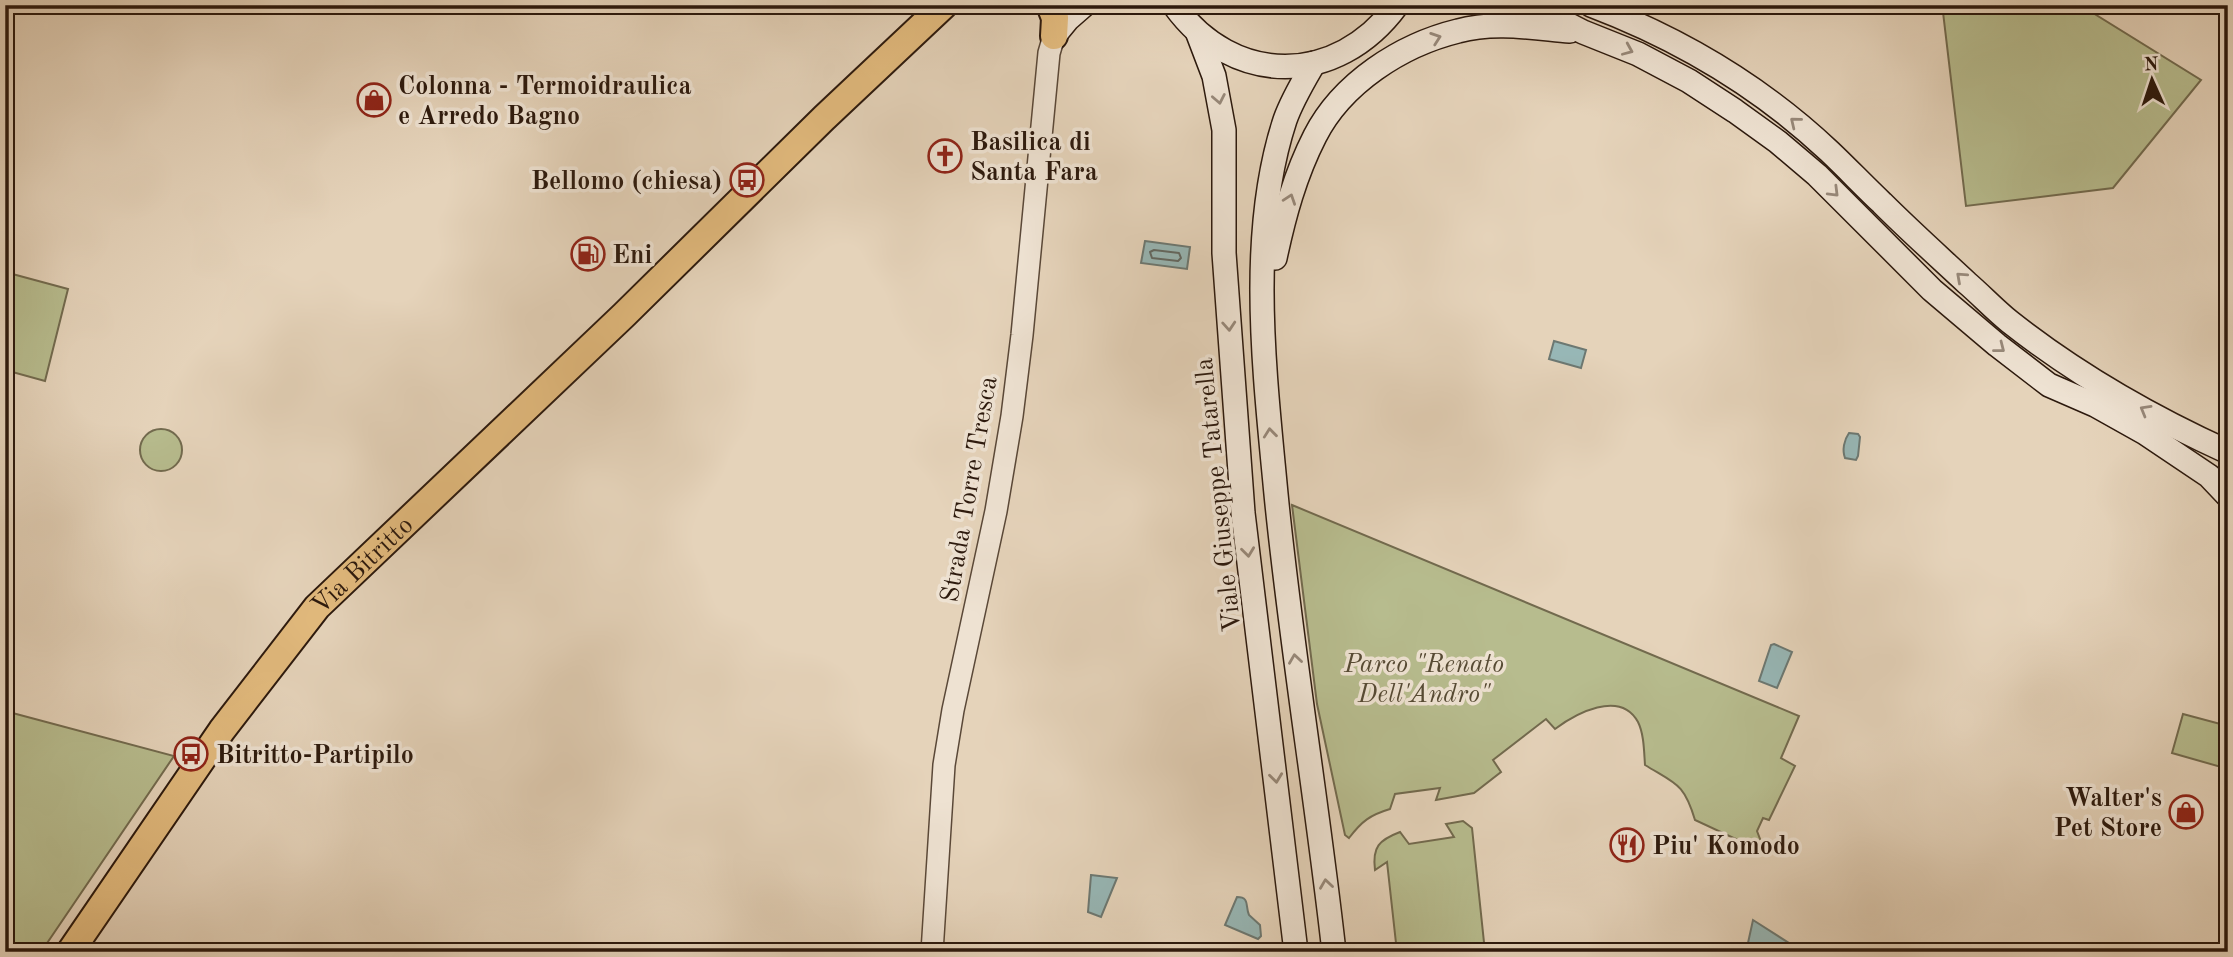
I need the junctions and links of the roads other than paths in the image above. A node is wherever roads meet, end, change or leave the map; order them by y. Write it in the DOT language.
graph roads {
  1 [pos="944,5"];
  2 [pos="1050,5"];
  3 [pos="1084,5"];
  4 [pos="1174,5"];
  5 [pos="1397,5"];
  6 [pos="1520,5"];
  7 [pos="1591,5"];
  8 [pos="1583,32"];
  9 [pos="1198,34"];
  10 [pos="1054,36"];
  11 [pos="1314,64"];
  12 [pos="1264,313"];
  13 [pos="2145,433"];
  14 [pos="2228,452"];
  15 [pos="2228,467"];
  16 [pos="2228,496"];
  17 [pos="70,952"];
  18 [pos="932,952"];
  19 [pos="1296,952"];
  20 [pos="1335,952"];
  1 -- 17 [label="main road, Via Bitritto"];
  2 -- 10 [label="main road"];
  3 -- 10 [label="main road"];
  4 -- 9 [label="main road"];
  5 -- 11 [label="main road"];
  6 -- 8 [label="main road"];
  14 -- 7 [label="main road, one-way"];
  12 -- 8 [label="main road, one-way"];
  8 -- 13 [label="main road, one-way"];
  9 -- 11 [label="main road"];
  9 -- 19 [label="main road, Viale Giuseppe Tatarella, one-way"];
  10 -- 18 [label="street, Strada Torre Tresca"];
  11 -- 12 [label="main road"];
  20 -- 12 [label="main road, one-way"];
  13 -- 15 [label="main road"];
  13 -- 16 [label="main road"];
}
